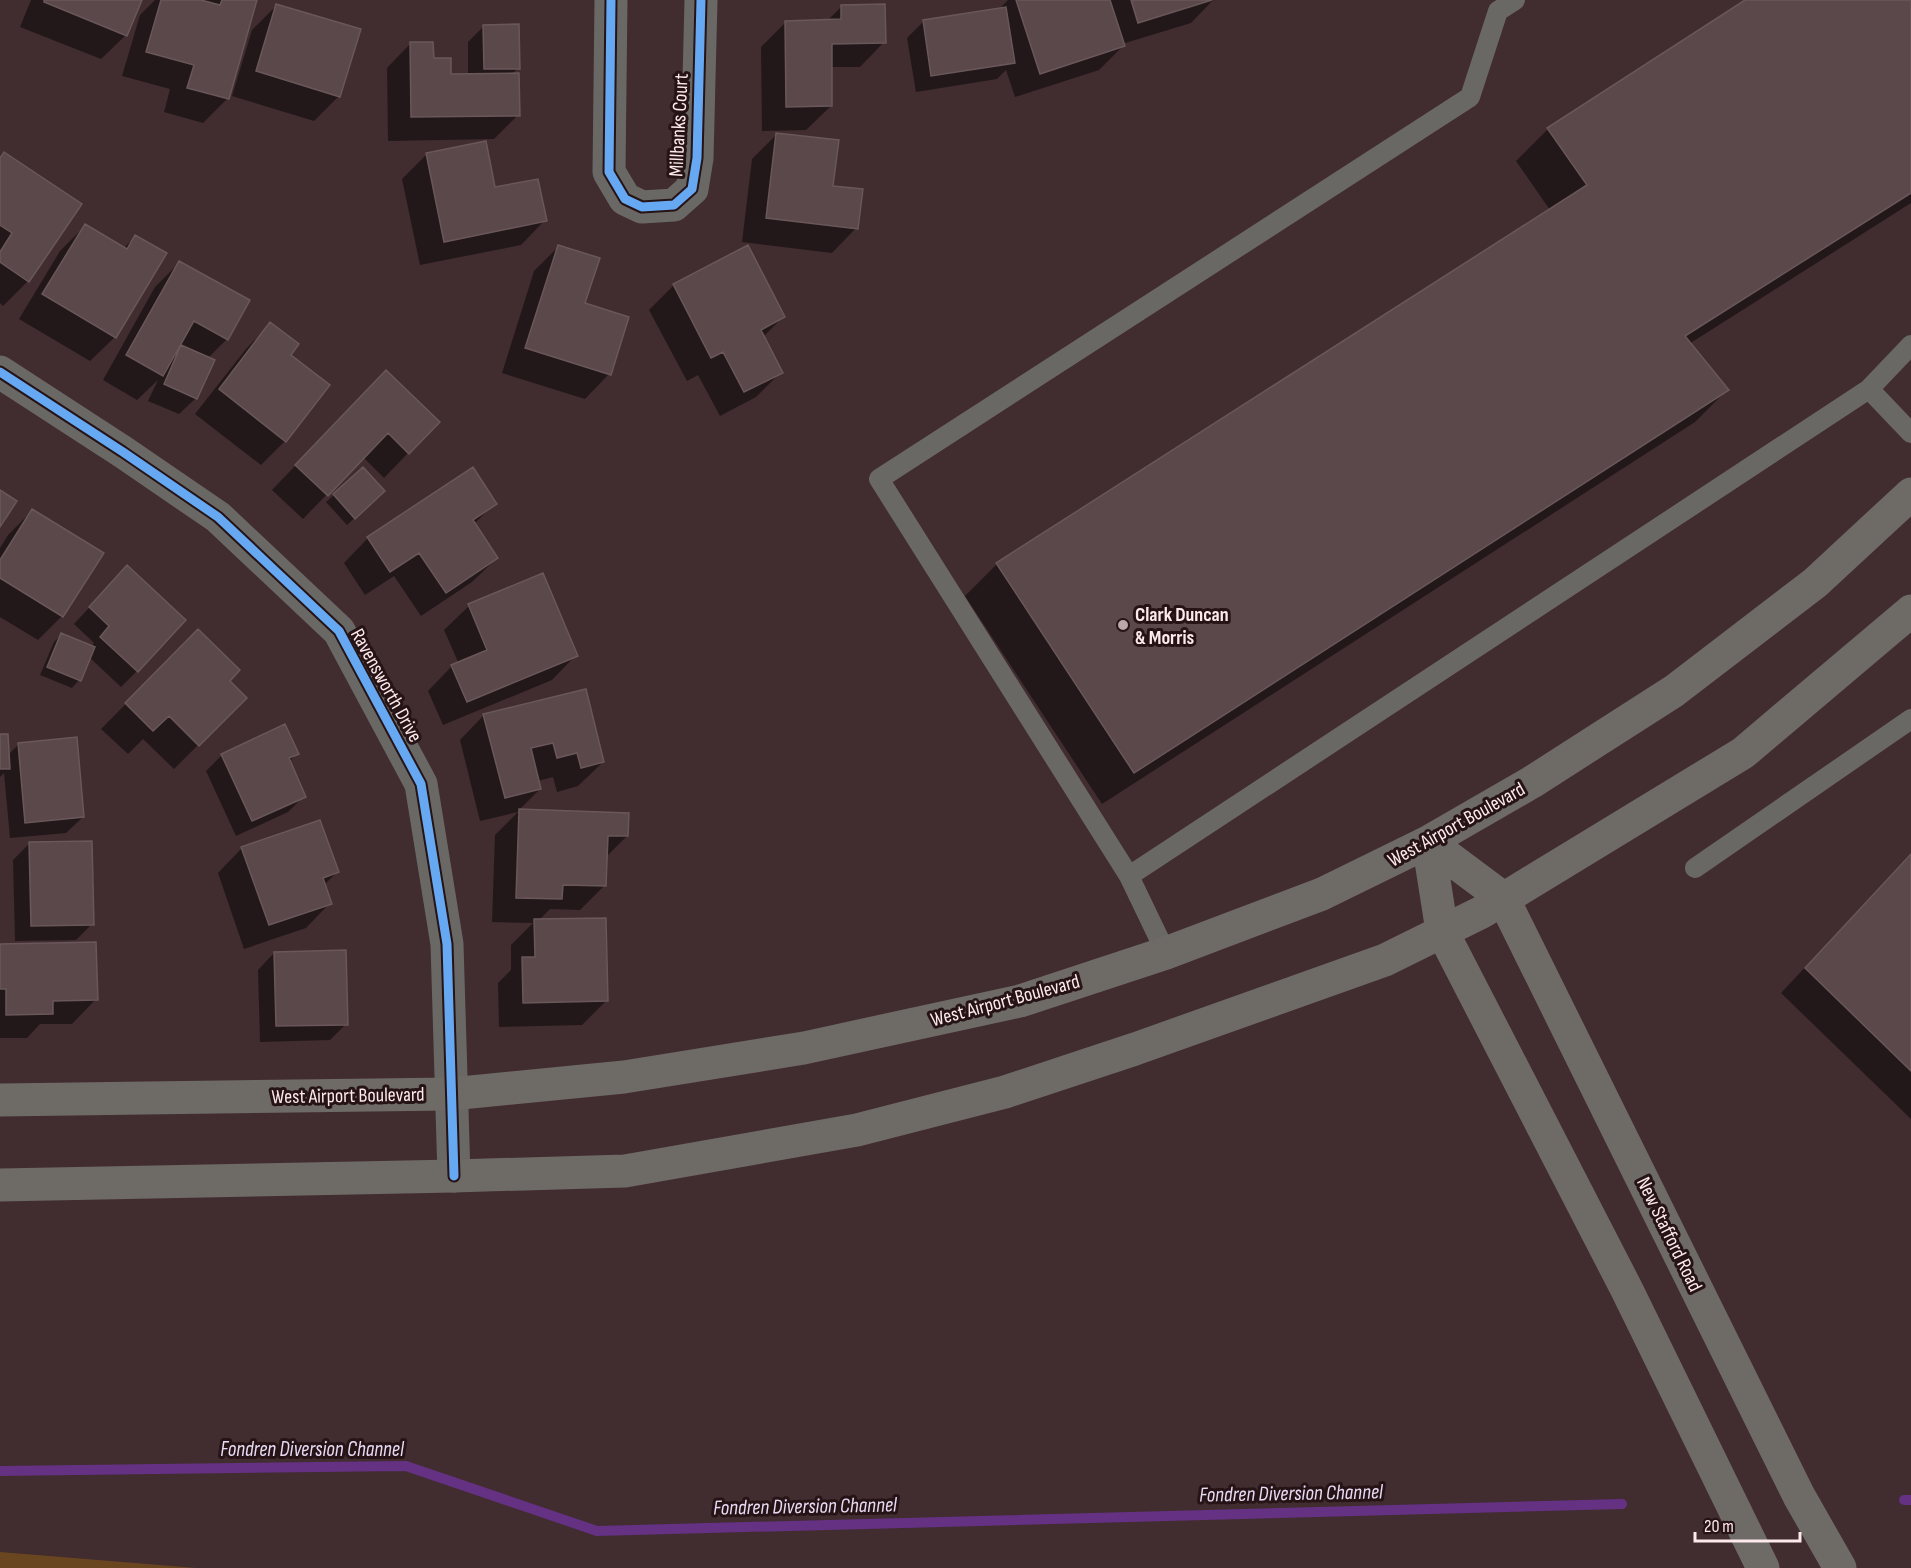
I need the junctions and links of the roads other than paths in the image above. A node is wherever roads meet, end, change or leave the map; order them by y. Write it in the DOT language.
graph roads {
  1 [pos="611,0"];
  2 [pos="701,0"];
  3 [pos="1515,0"];
  4 [pos="1911,345"];
  5 [pos="0,372"];
  6 [pos="1869,389"];
  7 [pos="1911,434"];
  8 [pos="1911,494"];
  9 [pos="1911,611"];
  10 [pos="1911,719"];
  11 [pos="1428,842"];
  12 [pos="1695,868"];
  13 [pos="1129,876"];
  14 [pos="1503,898"];
  15 [pos="1442,932"];
  16 [pos="1166,953"];
  17 [pos="451,1094"];
  18 [pos="0,1100"];
  19 [pos="454,1176"];
  20 [pos="0,1185"];
  21 [pos="1762,1568"];
  22 [pos="1840,1568"];
  1 -- 2 [label="street, Millbanks Court"];
  3 -- 13 [label="lane"];
  4 -- 6 [label="lane"];
  5 -- 17 [label="street, Ravensworth Drive"];
  6 -- 7 [label="lane"];
  6 -- 13 [label="lane"];
  8 -- 11 [label="main road, West Airport Boulevard"];
  9 -- 14 [label="main road"];
  10 -- 12 [label="lane"];
  11 -- 14 [label="main road"];
  11 -- 15 [label="main road"];
  11 -- 16 [label="main road, West Airport Boulevard"];
  13 -- 16 [label="lane"];
  14 -- 15 [label="main road"];
  14 -- 22 [label="main road, New Stafford Road"];
  15 -- 19 [label="main road"];
  15 -- 21 [label="main road"];
  16 -- 17 [label="main road, West Airport Boulevard"];
  17 -- 18 [label="main road, West Airport Boulevard"];
  17 -- 19 [label="street, Ravensworth Drive"];
  19 -- 20 [label="main road"];
}
